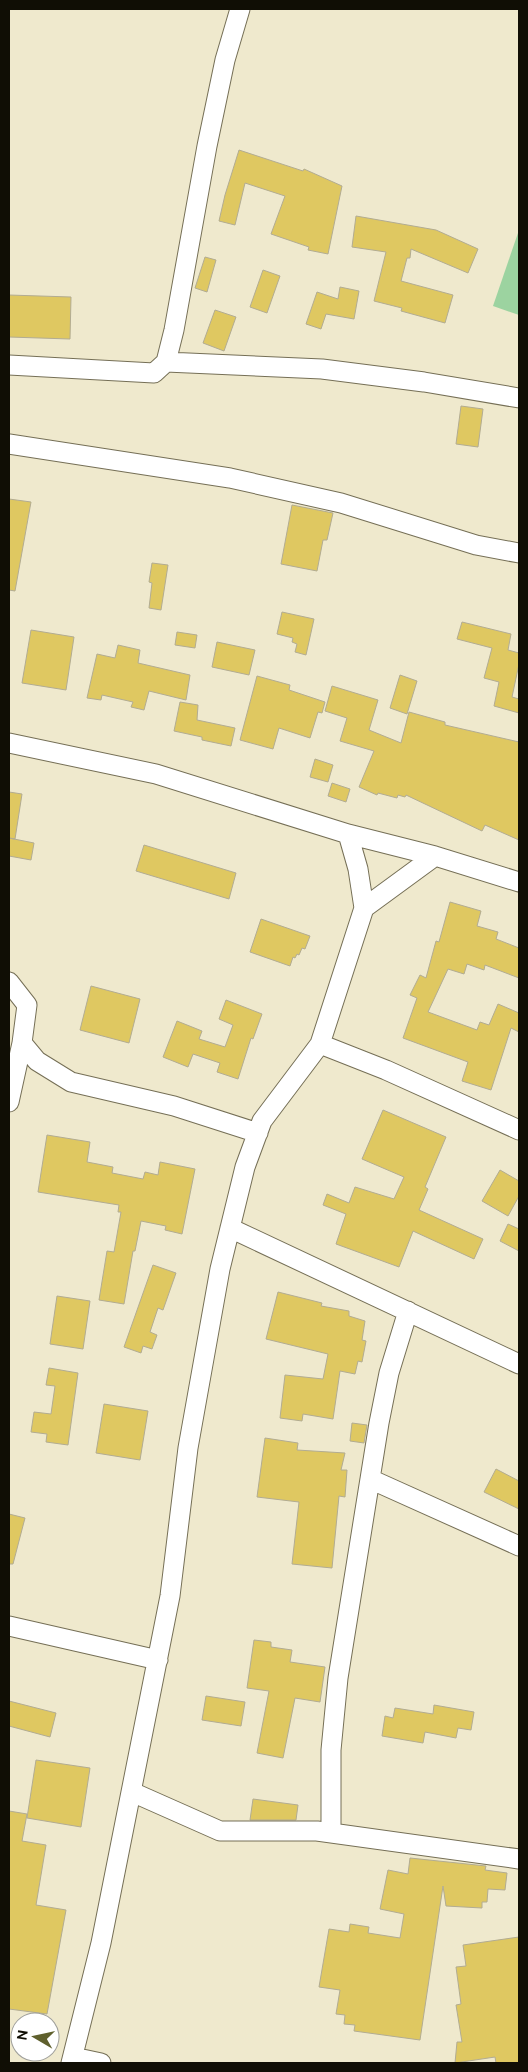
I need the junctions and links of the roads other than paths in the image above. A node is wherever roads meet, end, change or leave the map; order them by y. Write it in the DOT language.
graph roads {
  1 [pos="240,9"];
  2 [pos="166,362"];
  3 [pos="9,365"];
  4 [pos="519,398"];
  5 [pos="9,444"];
  6 [pos="519,553"];
  7 [pos="9,743"];
  8 [pos="348,834"];
  9 [pos="435,856"];
  10 [pos="519,882"];
  11 [pos="364,908"];
  12 [pos="9,982"];
  13 [pos="22,1043"];
  14 [pos="320,1044"];
  15 [pos="9,1102"];
  16 [pos="519,1130"];
  17 [pos="258,1134"];
  18 [pos="230,1228"];
  19 [pos="408,1311"];
  20 [pos="519,1364"];
  21 [pos="370,1479"];
  22 [pos="519,1546"];
  23 [pos="9,1626"];
  24 [pos="158,1660"];
  25 [pos="132,1792"];
  26 [pos="331,1833"];
  27 [pos="519,1858"];
  28 [pos="72,2060"];
  29 [pos="101,2063"];
  1 -- 2 [label="street"];
  2 -- 3 [label="street"];
  2 -- 4 [label="street"];
  5 -- 6 [label="street"];
  7 -- 8 [label="street"];
  8 -- 9 [label="street"];
  8 -- 11 [label="street"];
  9 -- 10 [label="street"];
  9 -- 11 [label="street"];
  11 -- 14 [label="street"];
  12 -- 13 [label="street"];
  13 -- 15 [label="street"];
  13 -- 17 [label="street"];
  14 -- 16 [label="street"];
  14 -- 17 [label="street"];
  17 -- 18 [label="street"];
  18 -- 19 [label="street"];
  18 -- 24 [label="street"];
  19 -- 20 [label="street"];
  19 -- 21 [label="street"];
  21 -- 22 [label="street"];
  21 -- 26 [label="street"];
  23 -- 24 [label="street"];
  24 -- 25 [label="street"];
  25 -- 26 [label="street"];
  25 -- 28 [label="street"];
  26 -- 27 [label="street"];
  28 -- 29 [label="street"];
}
